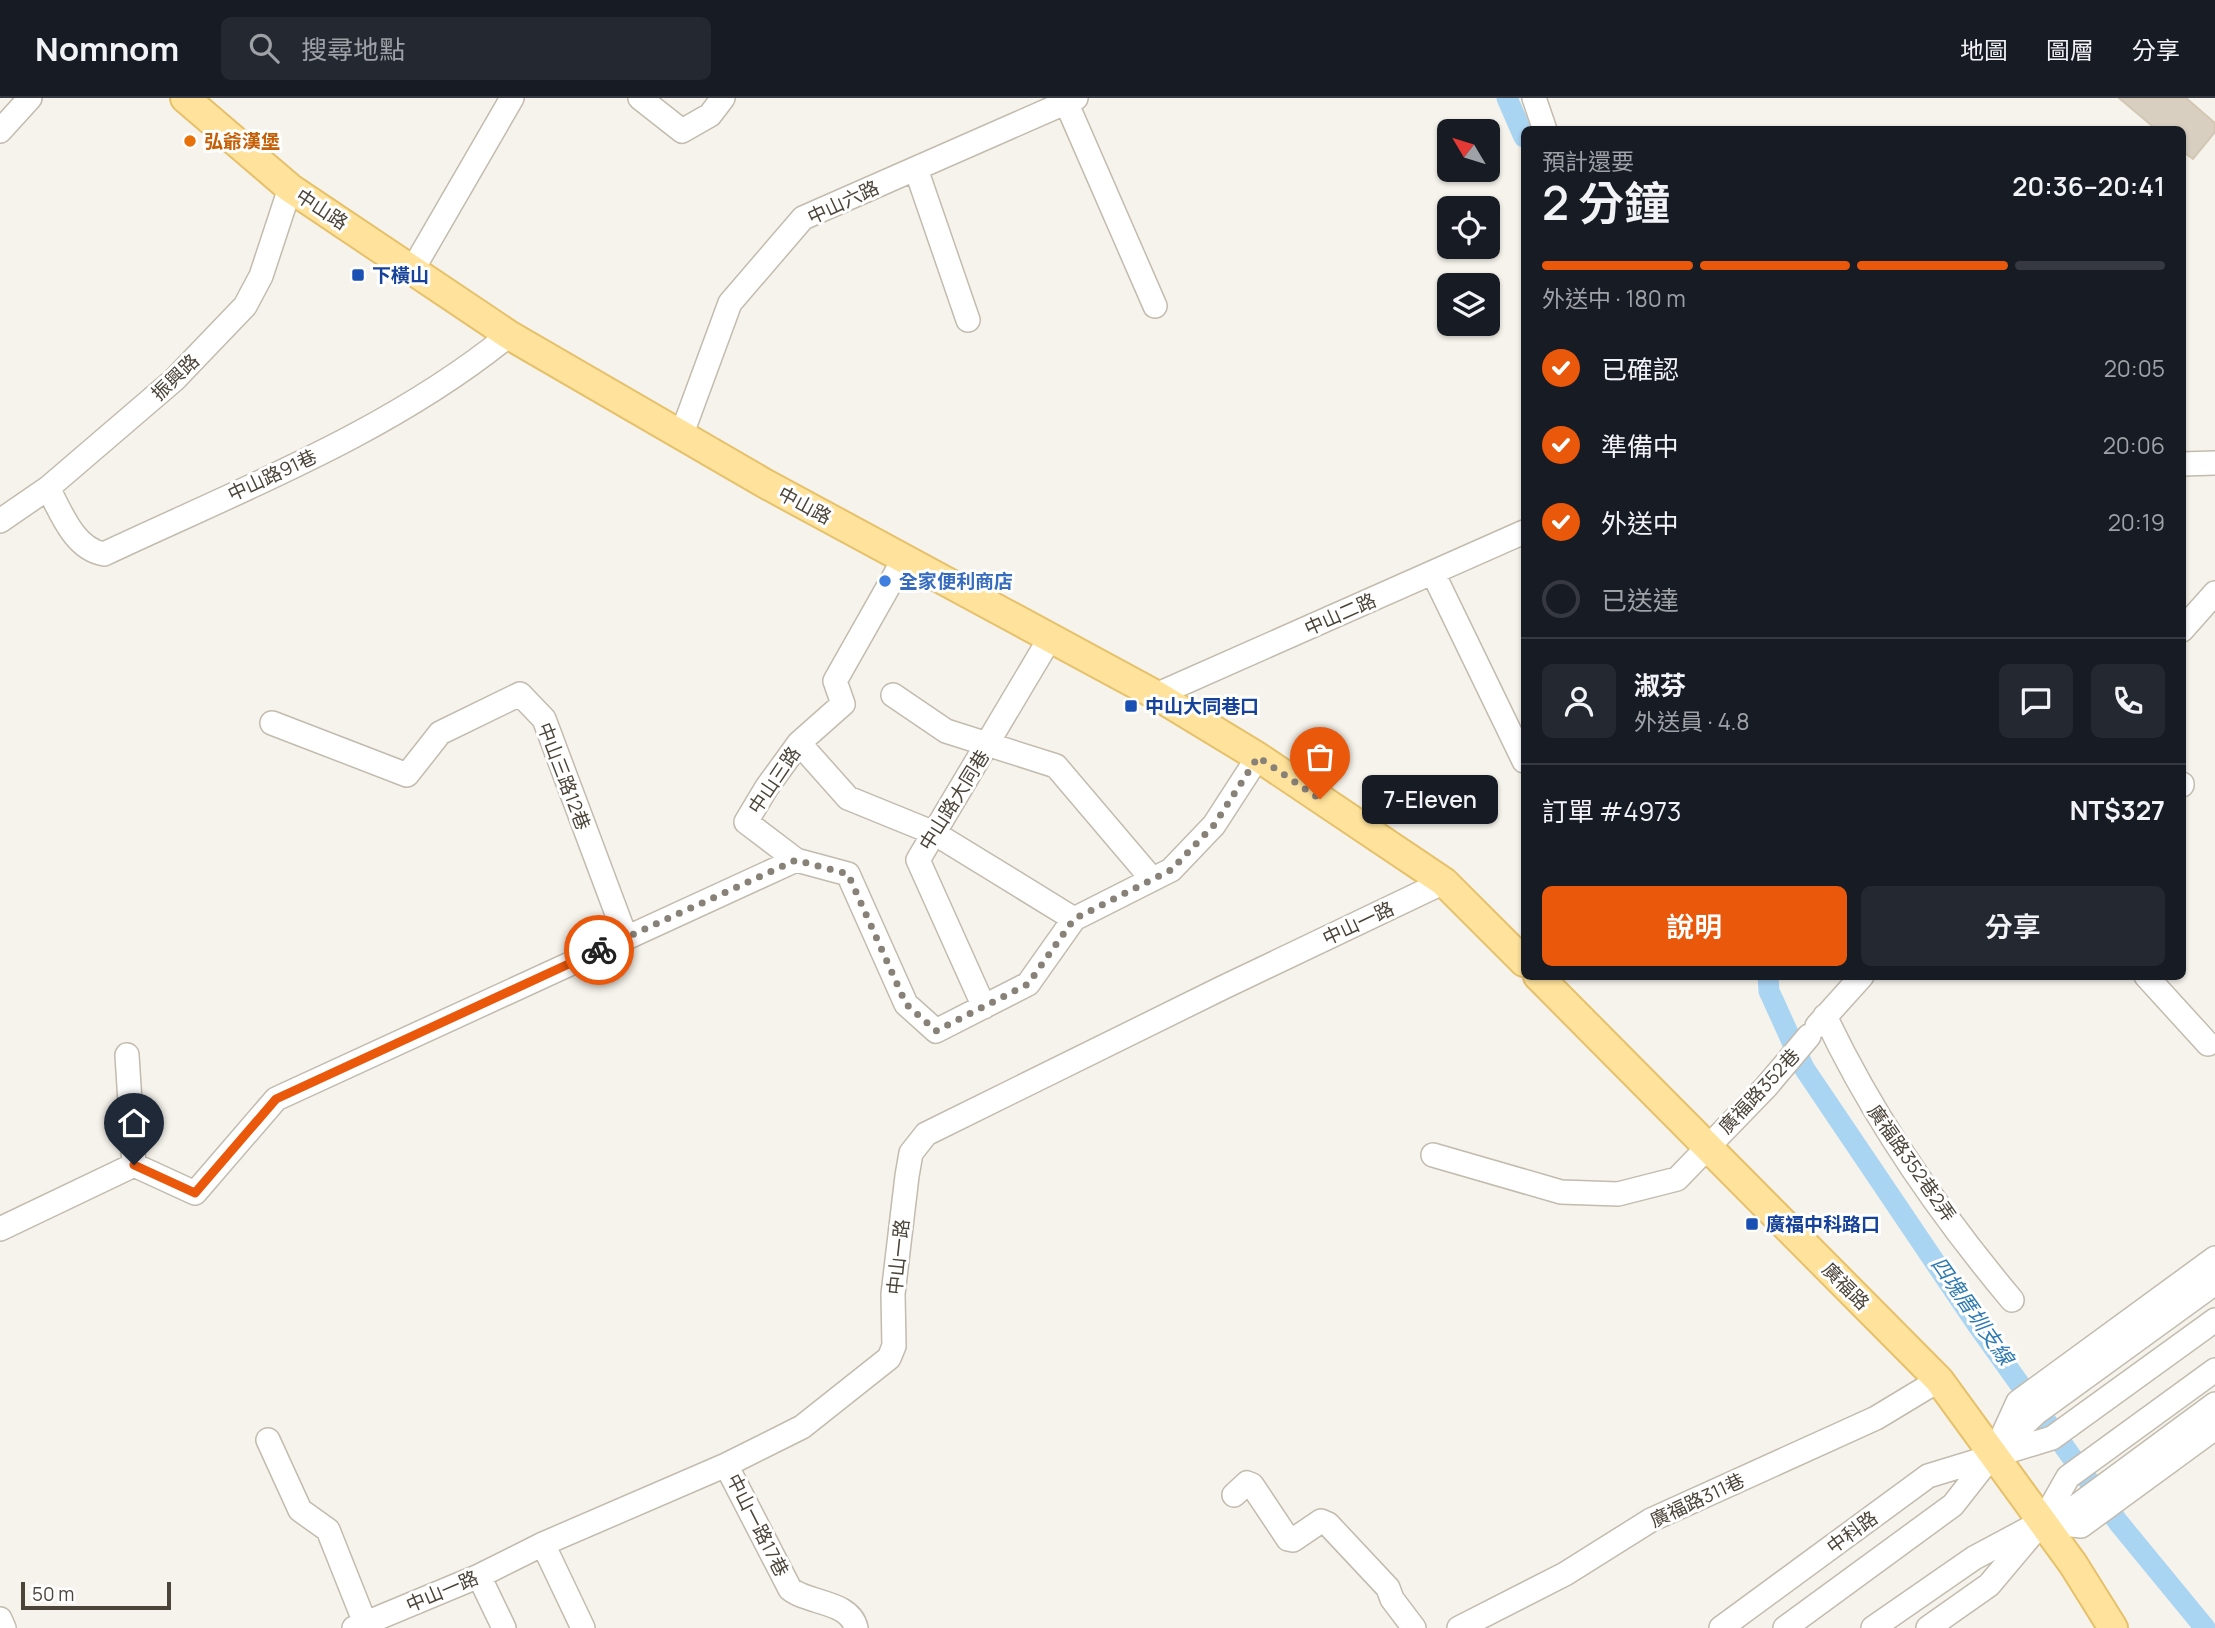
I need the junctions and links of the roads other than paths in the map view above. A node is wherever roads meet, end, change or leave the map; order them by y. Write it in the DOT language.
graph roads {
  1 [pos="30,98"];
  2 [pos="186,98"];
  3 [pos="512,98"];
  4 [pos="639,98"];
  5 [pos="723,98"];
  6 [pos="1534,98"];
  7 [pos="1071,100"];
  8 [pos="1544,126"];
  9 [pos="0,131"];
  10 [pos="916,169"];
  11 [pos="290,188"];
  12 [pos="413,269"];
  13 [pos="1155,306"];
  14 [pos="968,320"];
  15 [pos="509,335"];
  16 [pos="681,436"];
  17 [pos="2215,463"];
  18 [pos="2186,464"];
  19 [pos="48,488"];
  20 [pos="0,521"];
  21 [pos="1521,533"];
  22 [pos="904,559"];
  23 [pos="1433,573"];
  24 [pos="2215,593"];
  25 [pos="2186,626"];
  26 [pos="1050,638"];
  27 [pos="893,695"];
  28 [pos="1156,695"];
  29 [pos="272,723"];
  30 [pos="799,743"];
  31 [pos="989,743"];
  32 [pos="1521,755"];
  33 [pos="1258,757"];
  34 [pos="934,833"];
  35 [pos="796,860"];
  36 [pos="1152,880"];
  37 [pos="1444,882"];
  38 [pos="1074,919"];
  39 [pos="625,938"];
  40 [pos="1521,959"];
  41 [pos="1542,980"];
  42 [pos="1858,980"];
  43 [pos="2150,980"];
  44 [pos="984,1007"];
  45 [pos="1816,1028"];
  46 [pos="2208,1044"];
  47 [pos="127,1055"];
  48 [pos="1709,1146"];
  49 [pos="1433,1155"];
  50 [pos="134,1165"];
  51 [pos="0,1229"];
  52 [pos="2215,1258"];
  53 [pos="2215,1283"];
  54 [pos="2012,1300"];
  55 [pos="2215,1320"];
  56 [pos="2215,1370"];
  57 [pos="2068,1377"];
  58 [pos="1939,1380"];
  59 [pos="2215,1404"];
  60 [pos="2215,1429"];
  61 [pos="268,1440"];
  62 [pos="1993,1454"];
  63 [pos="726,1465"];
  64 [pos="1234,1494"];
  65 [pos="2043,1521"];
  66 [pos="543,1544"];
  67 [pos="479,1576"];
  68 [pos="0,1619"];
  69 [pos="370,1624"];
  70 [pos="4,1628"];
  71 [pos="504,1628"];
  72 [pos="583,1628"];
  73 [pos="856,1628"];
  74 [pos="1414,1628"];
  75 [pos="1459,1628"];
  76 [pos="1721,1628"];
  77 [pos="1785,1628"];
  78 [pos="1873,1628"];
  79 [pos="1928,1628"];
  80 [pos="2113,1628"];
  1 -- 9 [label="street"];
  2 -- 11 [label="main road, 中山路"];
  3 -- 12 [label="street"];
  4 -- 5 [label="street"];
  6 -- 8 [label="street"];
  7 -- 10 [label="street, 中山六路"];
  7 -- 13 [label="street"];
  10 -- 14 [label="street"];
  10 -- 16 [label="street, 中山六路"];
  11 -- 12 [label="main road, 中山路"];
  11 -- 19 [label="street, 振興路"];
  12 -- 15 [label="main road, 中山路"];
  15 -- 16 [label="main road, 中山路"];
  15 -- 19 [label="street, 中山路91巷"];
  16 -- 22 [label="main road, 中山路"];
  17 -- 18 [label="street"];
  19 -- 20 [label="street, 振興路"];
  21 -- 23 [label="street, 中山二路"];
  22 -- 26 [label="main road, 中山路"];
  22 -- 30 [label="street, 中山三路"];
  23 -- 28 [label="street, 中山二路"];
  23 -- 32 [label="street"];
  24 -- 25 [label="street"];
  26 -- 28 [label="main road, 中山路"];
  26 -- 31 [label="street, 中山路大同巷"];
  27 -- 31 [label="street"];
  28 -- 33 [label="main road, 中山路"];
  29 -- 39 [label="street, 中山三路12巷"];
  30 -- 34 [label="street"];
  30 -- 35 [label="street, 中山三路"];
  31 -- 34 [label="street, 中山路大同巷"];
  31 -- 36 [label="street"];
  33 -- 36 [label="street"];
  33 -- 37 [label="main road, 中山路"];
  34 -- 38 [label="street"];
  34 -- 44 [label="street, 中山路大同巷"];
  35 -- 39 [label="street"];
  35 -- 44 [label="street"];
  36 -- 38 [label="street"];
  37 -- 40 [label="main road"];
  37 -- 63 [label="street, 中山一路"];
  38 -- 44 [label="street"];
  39 -- 50 [label="street"];
  41 -- 48 [label="main road, 廣福路"];
  42 -- 45 [label="street, 廣福路352巷"];
  43 -- 46 [label="street"];
  45 -- 48 [label="street, 廣福路352巷"];
  45 -- 54 [label="street, 廣福路352巷2弄"];
  47 -- 50 [label="street"];
  48 -- 49 [label="street, 廣福路352巷"];
  48 -- 58 [label="main road, 廣福路"];
  50 -- 51 [label="street"];
  52 -- 57 [label="street, 中科路"];
  53 -- 57 [label="street, 中科路"];
  55 -- 62 [label="street, 中科路"];
  56 -- 65 [label="street"];
  57 -- 62 [label="street, 中科路"];
  58 -- 62 [label="main road, 廣福路"];
  58 -- 75 [label="street, 廣福路311巷"];
  59 -- 65 [label="street"];
  60 -- 65 [label="street"];
  61 -- 69 [label="street"];
  62 -- 65 [label="main road, 廣福路"];
  62 -- 76 [label="street, 中科路"];
  62 -- 77 [label="street, 中科路"];
  63 -- 66 [label="street, 中山一路"];
  63 -- 73 [label="street, 中山一路17巷"];
  64 -- 74 [label="street"];
  65 -- 78 [label="street"];
  65 -- 79 [label="street"];
  65 -- 80 [label="main road, 廣福路"];
  66 -- 67 [label="street, 中山一路"];
  66 -- 72 [label="street"];
  67 -- 69 [label="street, 中山一路"];
  67 -- 71 [label="street"];
  68 -- 70 [label="street"];
}
